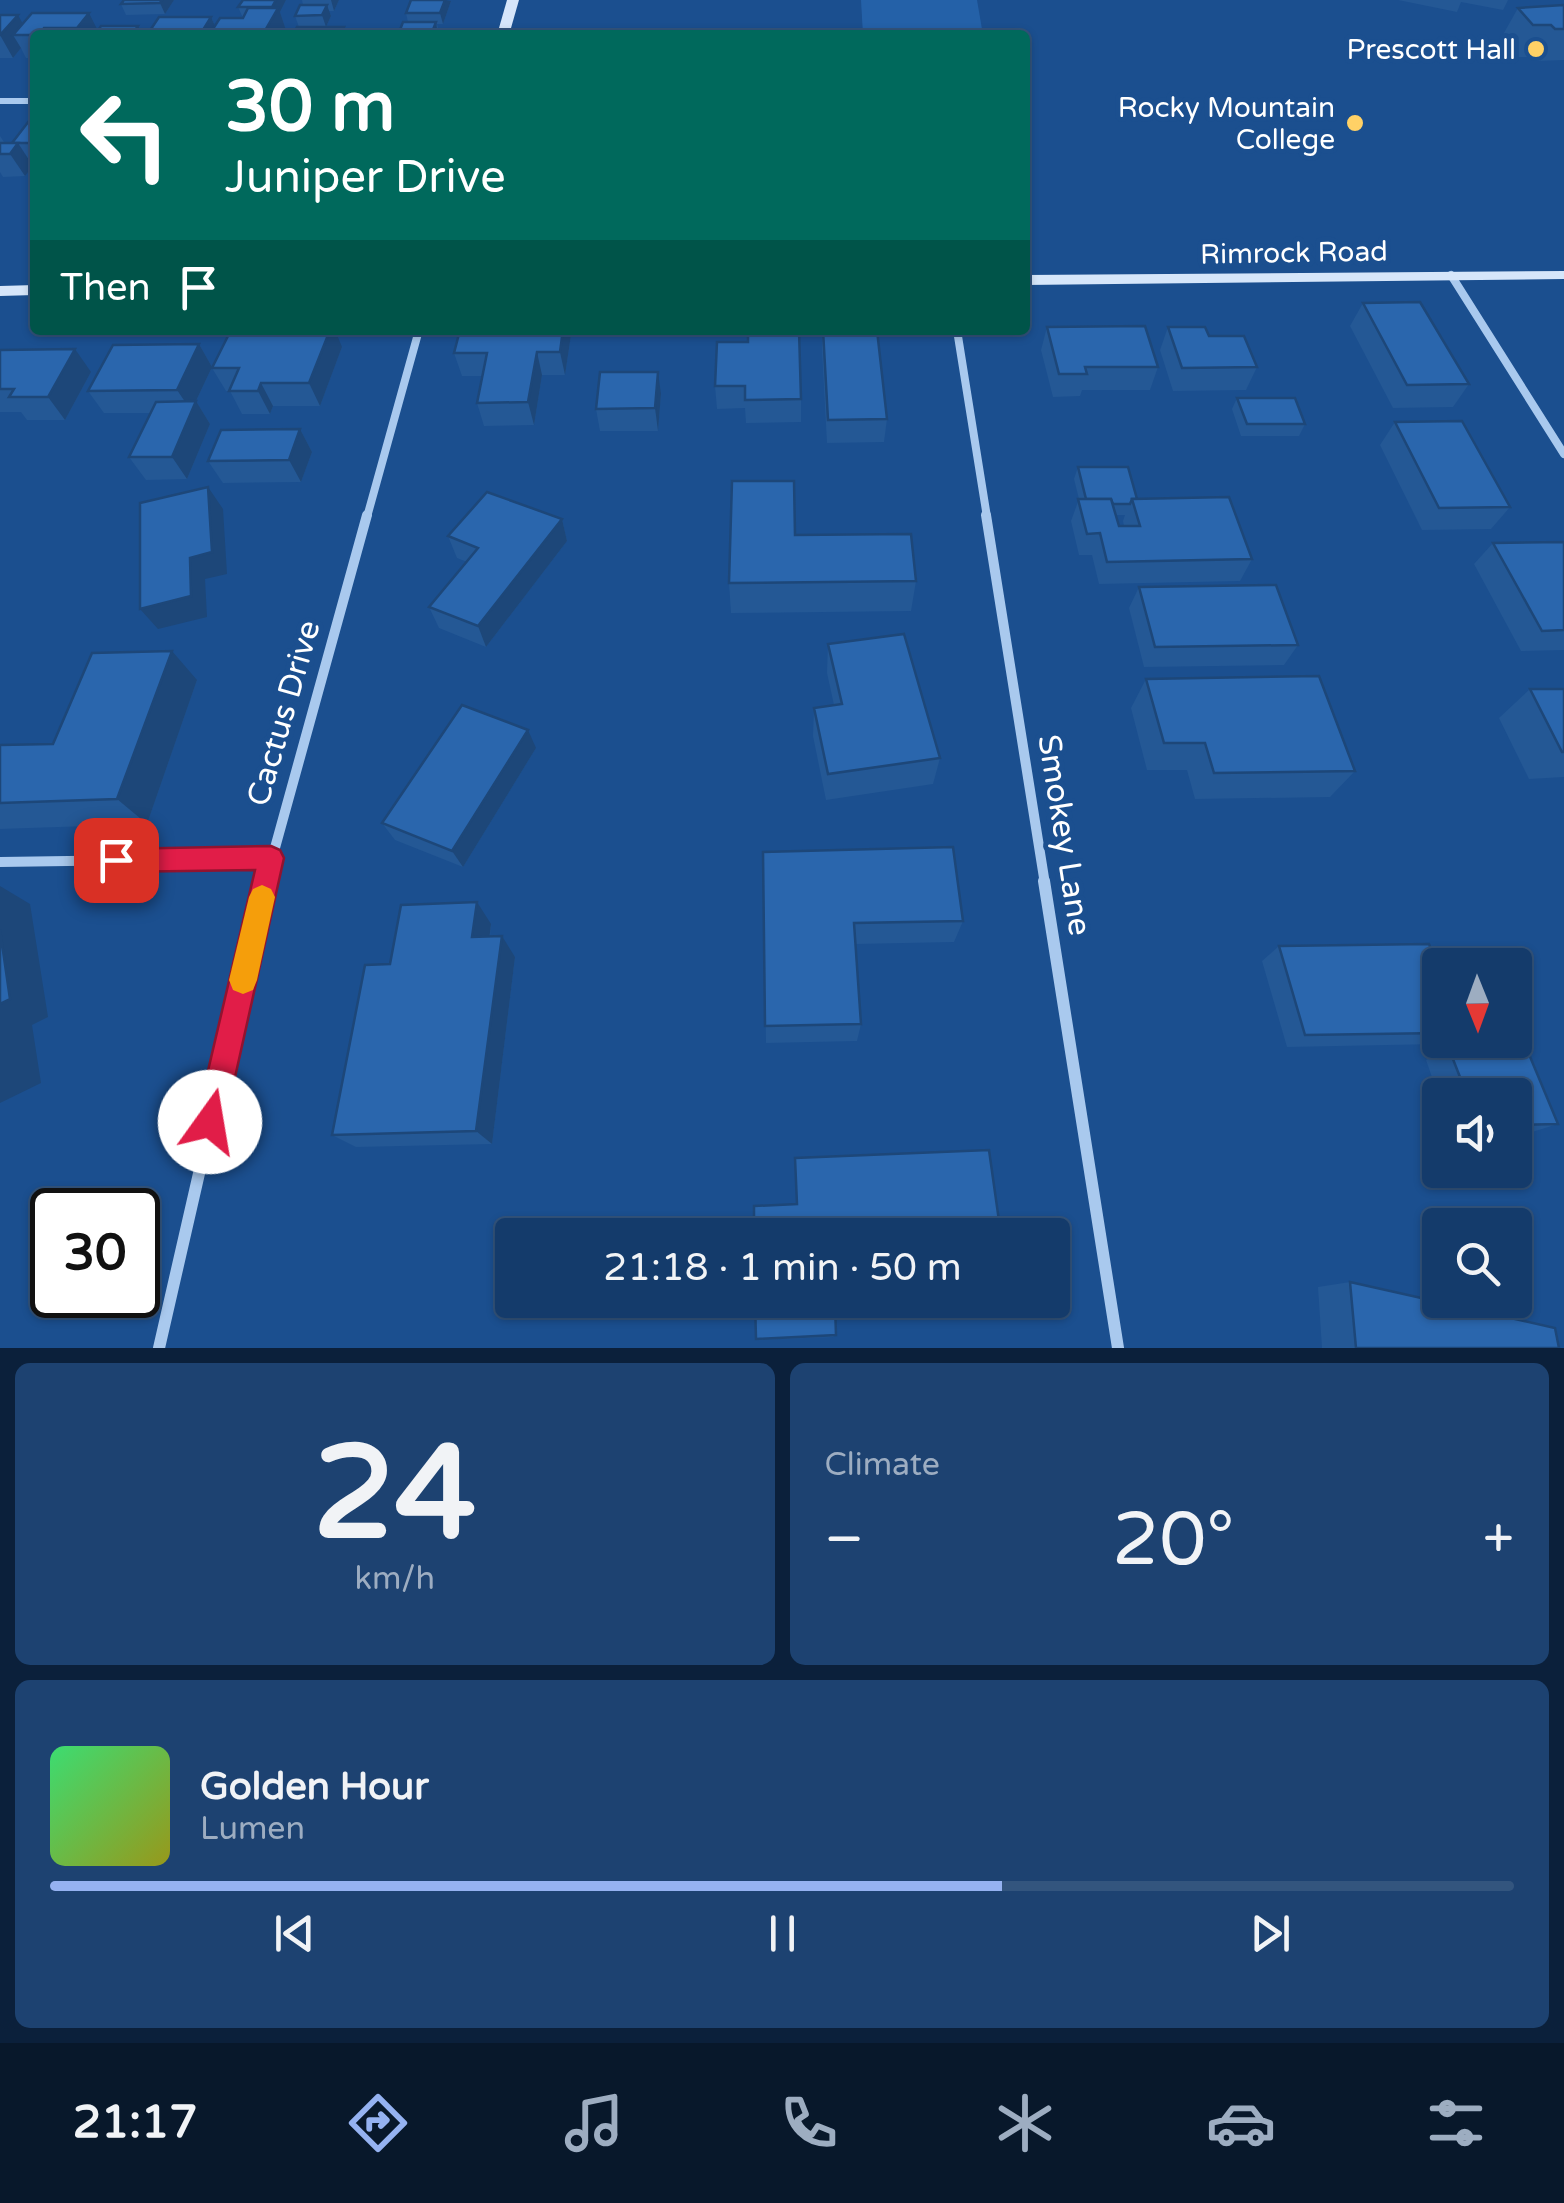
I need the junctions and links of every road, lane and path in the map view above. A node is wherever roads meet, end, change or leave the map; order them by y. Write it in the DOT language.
graph roads {
  1 [pos="513,0"];
  2 [pos="504,30"];
  3 [pos="0,101"];
  4 [pos="30,101"];
  5 [pos="1564,274"];
  6 [pos="1450,275"];
  7 [pos="1030,280"];
  8 [pos="0,290"];
  9 [pos="30,290"];
  10 [pos="418,335"];
  11 [pos="958,335"];
  12 [pos="1564,454"];
  13 [pos="271,858"];
  14 [pos="0,862"];
  15 [pos="159,1348"];
  16 [pos="1118,1348"];
  1 -- 2 [label="main road"];
  3 -- 4 [label="street"];
  5 -- 6 [label="main road, Rimrock Road"];
  6 -- 7 [label="main road, Rimrock Road"];
  6 -- 12 [label="street"];
  8 -- 9 [label="main road"];
  10 -- 13 [label="street, Cactus Drive"];
  11 -- 16 [label="street, Smokey Lane"];
  13 -- 14 [label="street"];
  13 -- 15 [label="street, Cactus Drive"];
}
